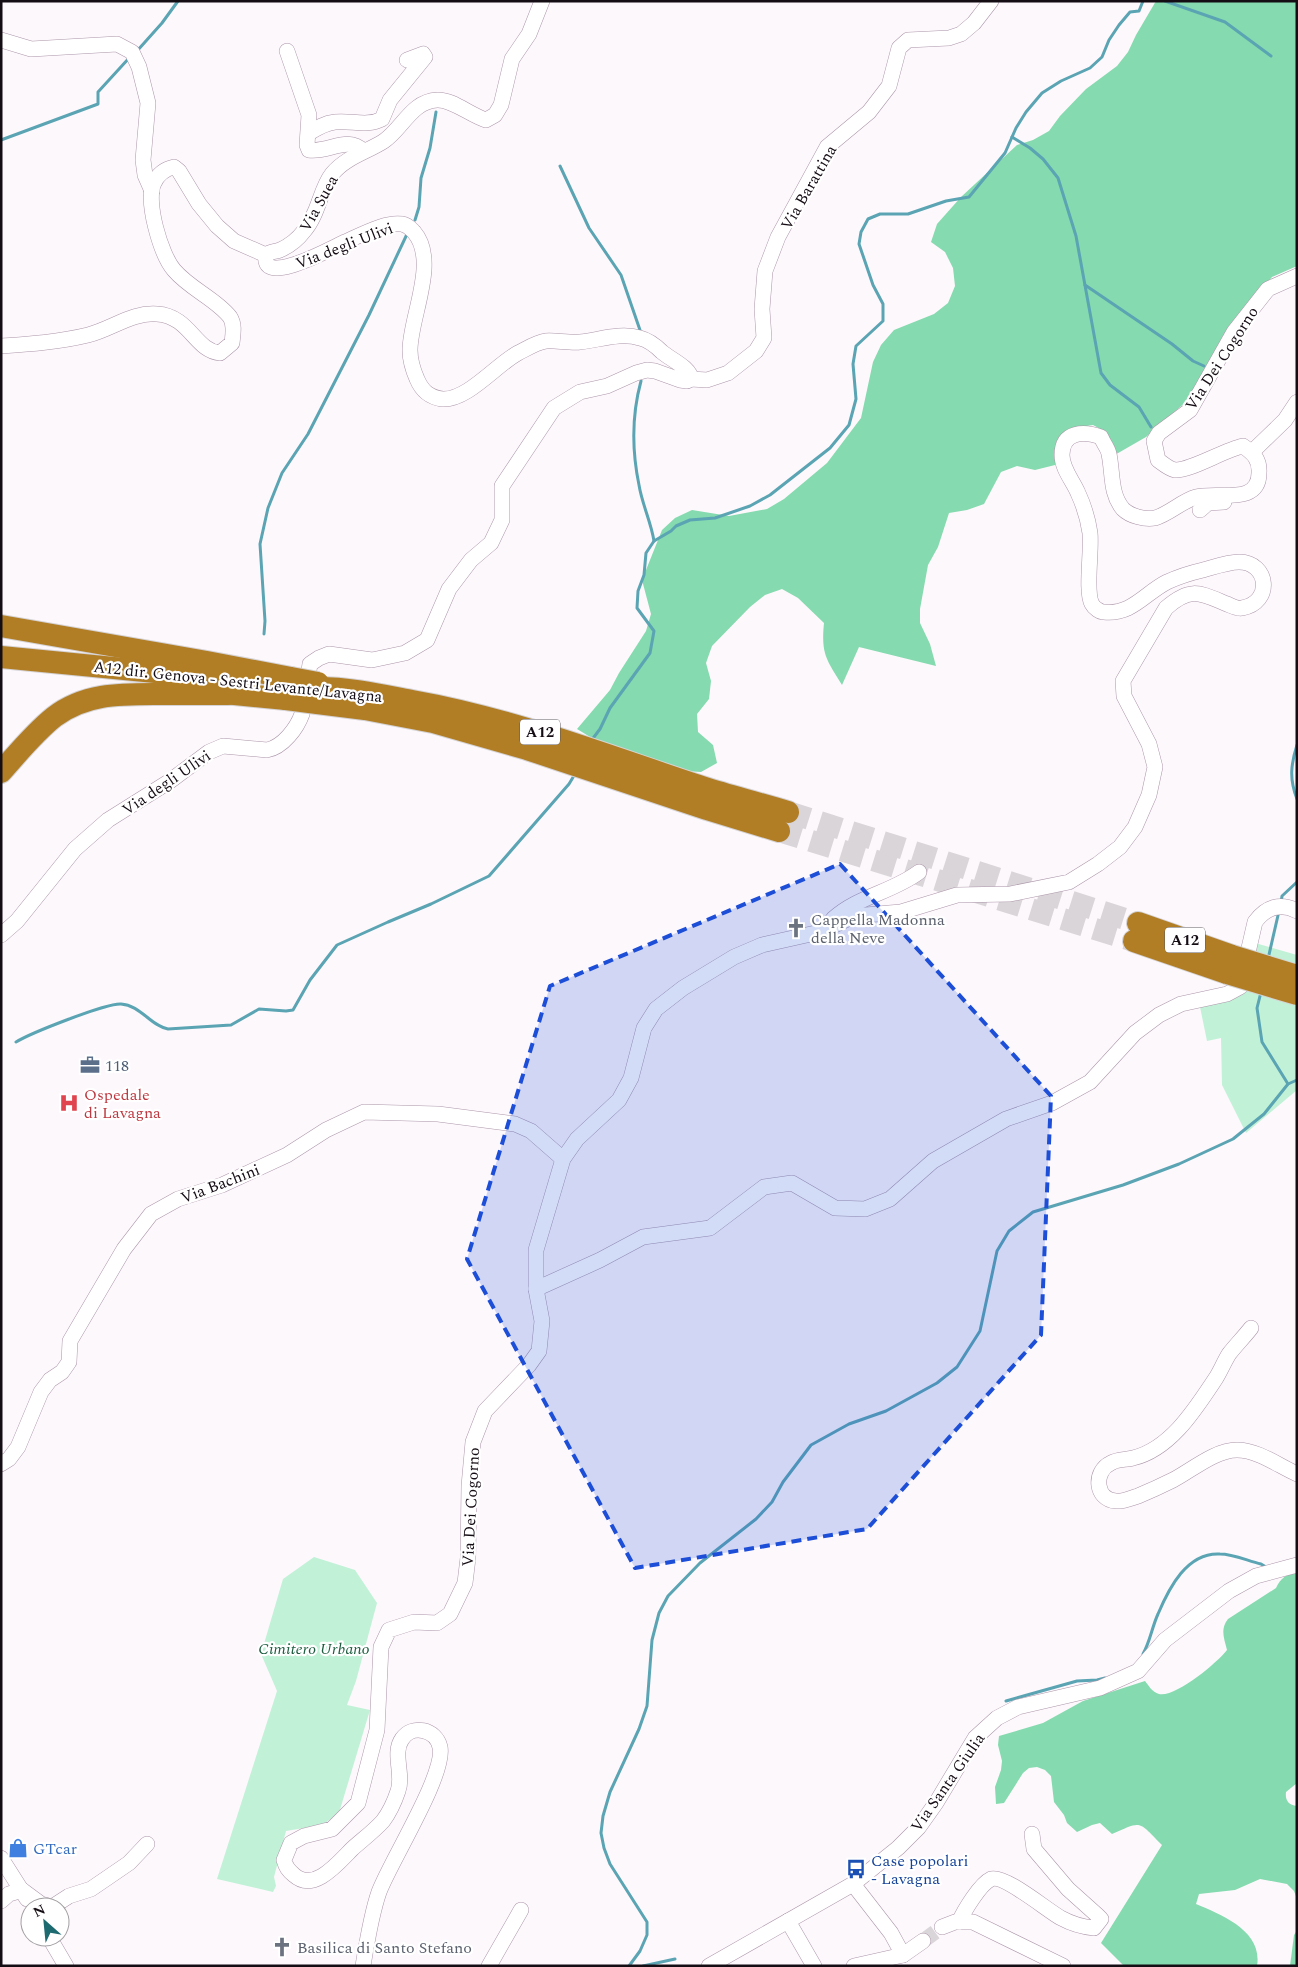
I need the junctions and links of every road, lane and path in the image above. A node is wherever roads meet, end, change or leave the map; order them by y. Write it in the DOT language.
graph roads {
  1 [pos="542,1"];
  2 [pos="991,1"];
  3 [pos="1,40"];
  4 [pos="287,51"];
  5 [pos="407,60"];
  6 [pos="309,133"];
  7 [pos="363,151"];
  8 [pos="152,191"];
  9 [pos="266,254"];
  10 [pos="1297,276"];
  11 [pos="1,346"];
  12 [pos="691,379"];
  13 [pos="1297,402"];
  14 [pos="1252,452"];
  15 [pos="1233,495"];
  16 [pos="1200,510"];
  17 [pos="1,626"];
  18 [pos="1,658"];
  19 [pos="1,672"];
  20 [pos="289,688"];
  21 [pos="228,694"];
  22 [pos="1,772"];
  23 [pos="784,822"];
  24 [pos="919,872"];
  25 [pos="1297,911"];
  26 [pos="820,932"];
  27 [pos="1136,932"];
  28 [pos="1,935"];
  29 [pos="1230,965"];
  30 [pos="1297,976"];
  31 [pos="1297,994"];
  32 [pos="563,1159"];
  33 [pos="536,1289"];
  34 [pos="1252,1328"];
  35 [pos="1,1464"];
  36 [pos="1297,1474"];
  37 [pos="1297,1565"];
  38 [pos="1032,1834"];
  39 [pos="147,1844"];
  40 [pos="1,1858"];
  41 [pos="854,1884"];
  42 [pos="22,1890"];
  43 [pos="26,1897"];
  44 [pos="1,1901"];
  45 [pos="521,1910"];
  46 [pos="788,1921"];
  47 [pos="959,1922"];
  48 [pos="942,1927"];
  49 [pos="923,1941"];
  50 [pos="55,1947"];
  51 [pos="903,1955"];
  52 [pos="66,1966"];
  53 [pos="363,1966"];
  54 [pos="489,1966"];
  55 [pos="709,1966"];
  56 [pos="814,1966"];
  57 [pos="854,1966"];
  58 [pos="1063,1966"];
  1 -- 7 [label="street, Via Suea"];
  2 -- 12 [label="street, Via Barattina"];
  3 -- 8 [label="street"];
  4 -- 6 [label="street"];
  5 -- 6 [label="street"];
  6 -- 7 [label="street"];
  7 -- 9 [label="street, Via Suea"];
  8 -- 9 [label="street"];
  8 -- 11 [label="street"];
  9 -- 12 [label="street, Via degli Ulivi"];
  10 -- 14 [label="street, Via Dei Cogorno"];
  12 -- 28 [label="street, Via degli Ulivi"];
  13 -- 14 [label="street"];
  14 -- 15 [label="street, Via Dei Cogorno"];
  15 -- 16 [label="street"];
  15 -- 26 [label="street, Via Dei Cogorno"];
  17 -- 20 [label="highway"];
  18 -- 20 [label="highway, A12 dir. Genova - Sestri Levante/Lavagna / A12"];
  19 -- 21 [label="highway, A12"];
  20 -- 21 [label="highway, A12"];
  20 -- 23 [label="highway, A12 dir. Genova - Sestri Levante/Lavagna / A12, bridge"];
  21 -- 22 [label="highway"];
  24 -- 26 [label="street"];
  25 -- 33 [label="street"];
  26 -- 32 [label="street, Via Dei Cogorno"];
  27 -- 29 [label="highway, A12"];
  29 -- 30 [label="highway, A12, bridge"];
  29 -- 31 [label="highway, A12, bridge"];
  32 -- 33 [label="street, Via Dei Cogorno"];
  32 -- 35 [label="street, Via Bachini"];
  33 -- 53 [label="street, Via Dei Cogorno"];
  34 -- 36 [label="street"];
  37 -- 41 [label="street, Via Santa Giulia"];
  38 -- 47 [label="street"];
  39 -- 42 [label="street"];
  40 -- 42 [label="street"];
  41 -- 46 [label="street, Via Santa Giulia"];
  41 -- 51 [label="street"];
  42 -- 43 [label="street"];
  42 -- 44 [label="street"];
  45 -- 54 [label="street"];
  46 -- 55 [label="street, Via Santa Giulia"];
  46 -- 56 [label="street"];
  47 -- 48 [label="street"];
  47 -- 58 [label="street"];
  49 -- 51 [label="street"];
  50 -- 52 [label="street"];
  51 -- 57 [label="street"];
}
